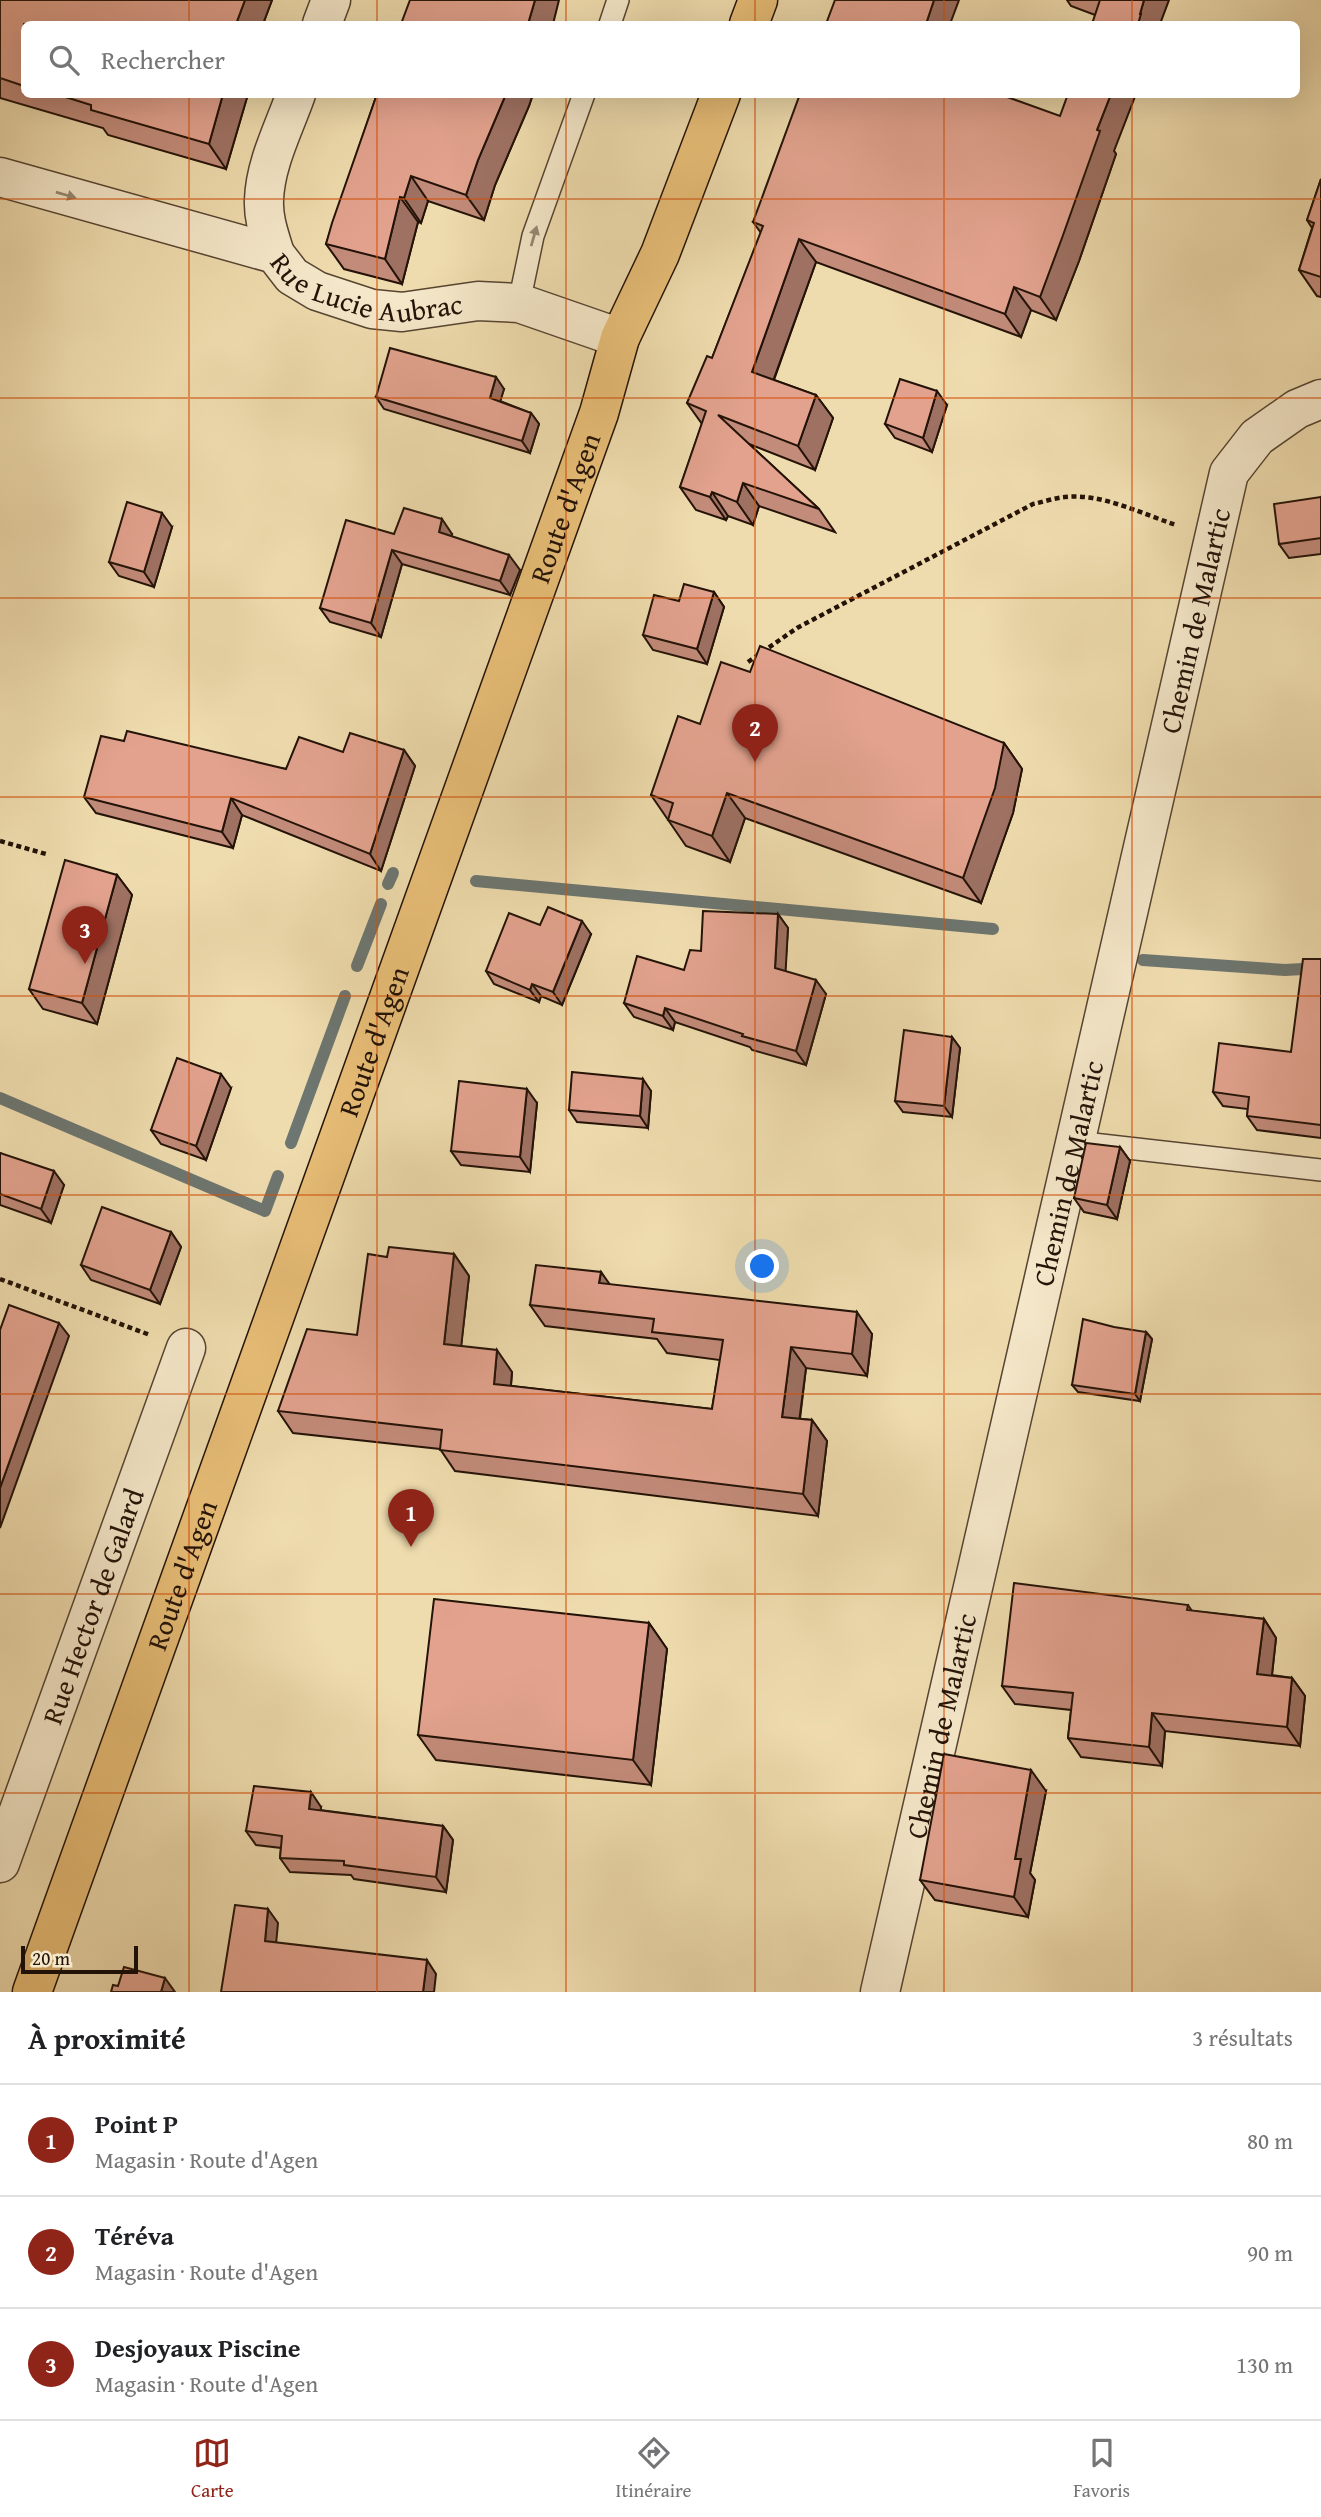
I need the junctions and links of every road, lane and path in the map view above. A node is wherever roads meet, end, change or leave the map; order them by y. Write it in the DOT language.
graph roads {
  1 [pos="331,0"];
  2 [pos="618,0"];
  3 [pos="758,0"];
  4 [pos="323,21"];
  5 [pos="611,21"];
  6 [pos="749,21"];
  7 [pos="295,98"];
  8 [pos="583,98"];
  9 [pos="719,98"];
  10 [pos="0,177"];
  11 [pos="275,254"];
  12 [pos="519,303"];
  13 [pos="620,338"];
  14 [pos="1321,399"];
  15 [pos="1213,538"];
  16 [pos="748,662"];
  17 [pos="0,841"];
  18 [pos="47,854"];
  19 [pos="1075,1142"];
  20 [pos="1321,1170"];
  21 [pos="0,1279"];
  22 [pos="187,1348"];
  23 [pos="0,1863"];
  24 [pos="32,1992"];
  25 [pos="880,1992"];
  1 -- 4 [label="street"];
  2 -- 5 [label="lane"];
  3 -- 6 [label="main road"];
  7 -- 11 [label="street"];
  12 -- 8 [label="lane, one-way"];
  9 -- 13 [label="main road, Route d'Agen"];
  10 -- 11 [label="street, Rue Lucie Aubrac, one-way"];
  11 -- 12 [label="street, Rue Lucie Aubrac"];
  12 -- 13 [label="street, Rue Lucie Aubrac"];
  13 -- 24 [label="main road, Route d'Agen"];
  14 -- 15 [label="street, Chemin de Malartic"];
  15 -- 16 [label="path"];
  15 -- 19 [label="street, Chemin de Malartic"];
  17 -- 18 [label="path"];
  19 -- 20 [label="lane"];
  19 -- 25 [label="street, Chemin de Malartic"];
  21 -- 22 [label="path"];
  22 -- 23 [label="street, Rue Hector de Galard"];
}
